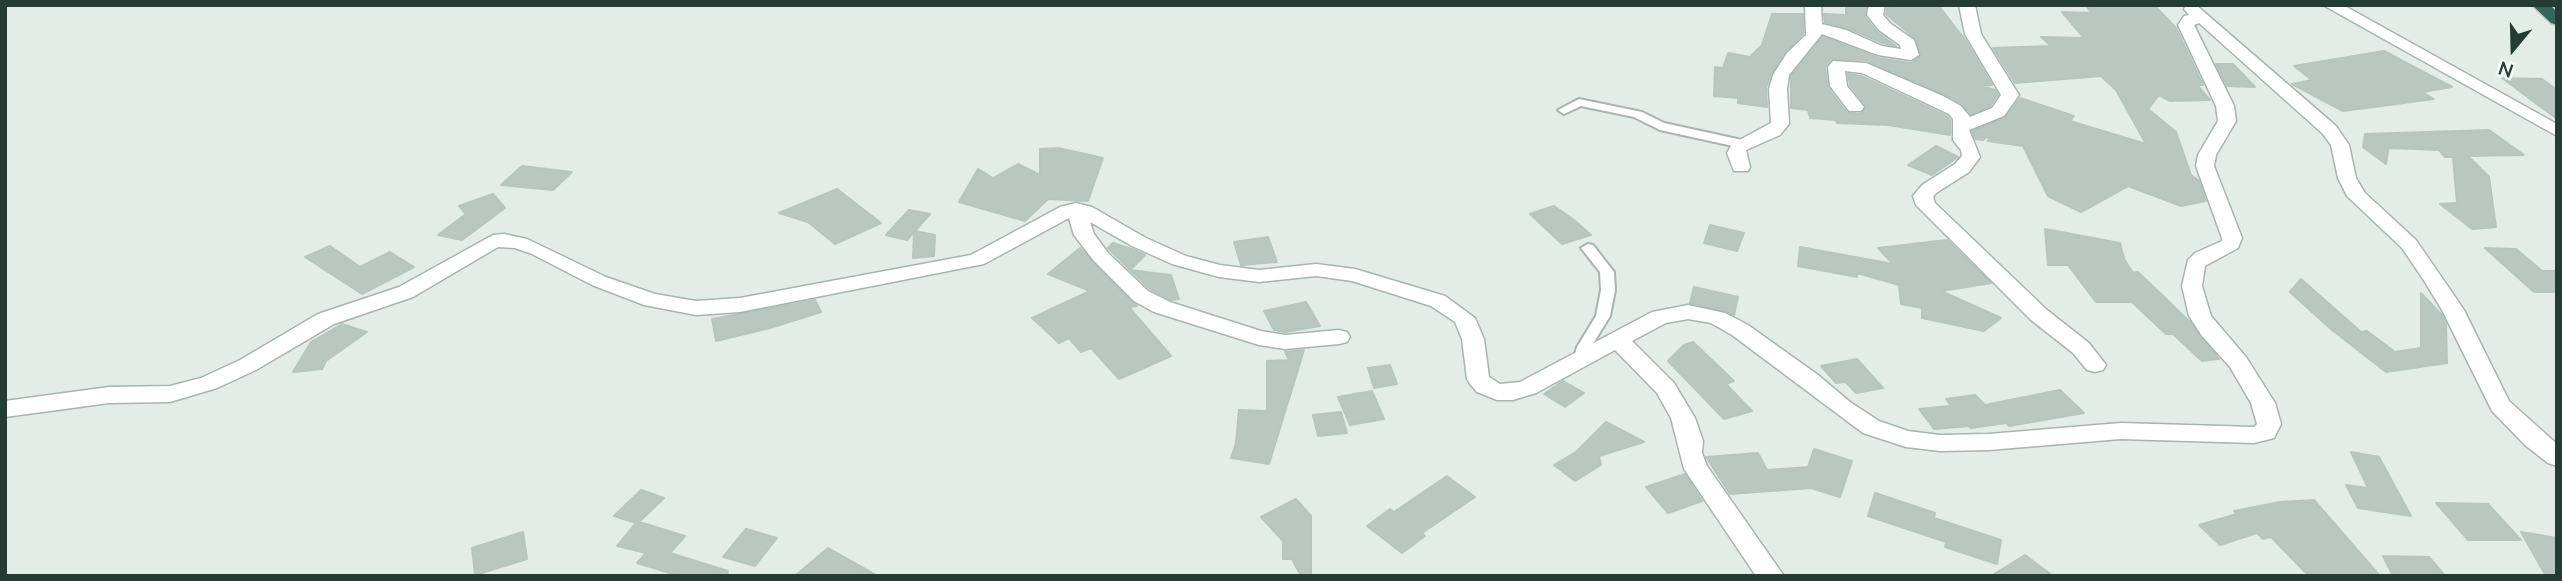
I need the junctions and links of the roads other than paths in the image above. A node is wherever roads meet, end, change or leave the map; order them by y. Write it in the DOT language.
graph roads {
  1 [pos="1812,5"];
  2 [pos="1877,5"];
  3 [pos="1967,5"];
  4 [pos="2331,5"];
  5 [pos="2540,5"];
  6 [pos="2194,11"];
  7 [pos="2557,20"];
  8 [pos="1814,27"];
  9 [pos="1856,107"];
  10 [pos="1564,110"];
  11 [pos="1963,126"];
  12 [pos="2557,131"];
  13 [pos="1742,144"];
  14 [pos="1741,167"];
  15 [pos="1076,209"];
  16 [pos="1588,248"];
  17 [pos="1339,337"];
  18 [pos="1617,339"];
  19 [pos="1581,358"];
  20 [pos="2095,366"];
  21 [pos="5,410"];
  22 [pos="2557,457"];
  23 [pos="1771,576"];
  1 -- 8 [label="street"];
  2 -- 8 [label="street"];
  3 -- 11 [label="street"];
  4 -- 12 [label="street"];
  5 -- 7 [label="highway"];
  6 -- 18 [label="street"];
  6 -- 22 [label="street"];
  8 -- 13 [label="street"];
  9 -- 11 [label="street"];
  10 -- 13 [label="lane"];
  11 -- 20 [label="street"];
  13 -- 14 [label="street"];
  15 -- 17 [label="street"];
  15 -- 19 [label="street"];
  15 -- 21 [label="street"];
  16 -- 19 [label="lane"];
  18 -- 19 [label="street"];
  18 -- 23 [label="street"];
}
